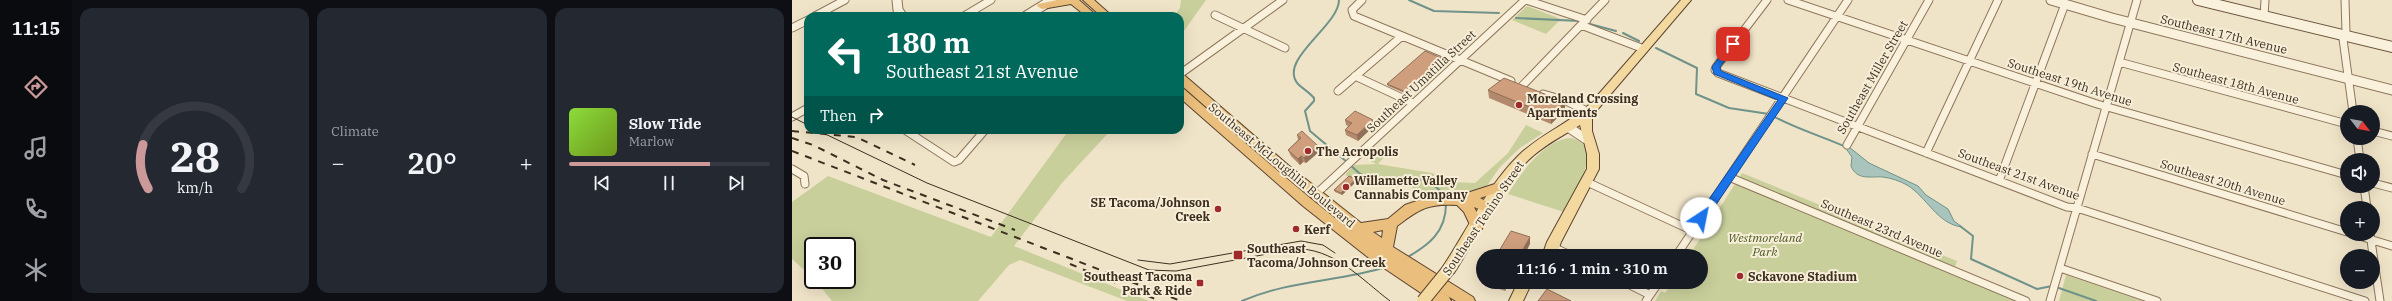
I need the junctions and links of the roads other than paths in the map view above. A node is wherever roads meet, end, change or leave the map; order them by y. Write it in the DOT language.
graph roads {
  1 [pos="845,0"];
  2 [pos="897,0"];
  3 [pos="991,0"];
  4 [pos="1052,0"];
  5 [pos="1074,0"];
  6 [pos="1088,0"];
  7 [pos="1283,0"];
  8 [pos="1362,0"];
  9 [pos="1525,0"];
  10 [pos="1605,0"];
  11 [pos="1686,0"];
  12 [pos="1767,0"];
  13 [pos="1788,0"];
  14 [pos="1848,0"];
  15 [pos="1929,0"];
  16 [pos="1998,0"];
  17 [pos="2051,0"];
  18 [pos="2137,0"];
  19 [pos="2198,0"];
  20 [pos="2265,0"];
  21 [pos="2345,0"];
  22 [pos="2065,4"];
  23 [pos="1042,6"];
  24 [pos="822,12"];
  25 [pos="899,12"];
  26 [pos="971,12"];
  27 [pos="1032,12"];
  28 [pos="1088,12"];
  29 [pos="1102,12"];
  30 [pos="1215,15"];
  31 [pos="1837,16"];
  32 [pos="2264,16"];
  33 [pos="804,22"];
  34 [pos="2130,22"];
  35 [pos="1583,23"];
  36 [pos="792,28"];
  37 [pos="1244,28"];
  38 [pos="2344,35"];
  39 [pos="1402,36"];
  40 [pos="1906,40"];
  41 [pos="2392,47"];
  42 [pos="1285,48"];
  43 [pos="1644,49"];
  44 [pos="1460,60"];
  45 [pos="1969,61"];
  46 [pos="2118,62"];
  47 [pos="1184,71"];
  48 [pos="1355,76"];
  49 [pos="2348,79"];
  50 [pos="1184,81"];
  51 [pos="2035,83"];
  52 [pos="1522,86"];
  53 [pos="1529,89"];
  54 [pos="2392,90"];
  55 [pos="1338,91"];
  56 [pos="1536,92"];
  57 [pos="1184,96"];
  58 [pos="1783,98"];
  59 [pos="1413,103"];
  60 [pos="2352,105"];
  61 [pos="2106,106"];
  62 [pos="804,110"];
  63 [pos="1588,113"];
  64 [pos="792,117"];
  65 [pos="2340,122"];
  66 [pos="1568,127"];
  67 [pos="1859,127"];
  68 [pos="2380,133"];
  69 [pos="911,134"];
  70 [pos="982,134"];
  71 [pos="2392,136"];
  72 [pos="1586,139"];
  73 [pos="1847,145"];
  74 [pos="1926,153"];
  75 [pos="2092,154"];
  76 [pos="792,169"];
  77 [pos="2340,173"];
  78 [pos="1729,177"];
  79 [pos="1999,181"];
  80 [pos="1587,182"];
  81 [pos="805,184"];
  82 [pos="2380,185"];
  83 [pos="1501,187"];
  84 [pos="2392,188"];
  85 [pos="1315,195"];
  86 [pos="1459,200"];
  87 [pos="1488,208"];
  88 [pos="2077,208"];
  89 [pos="1391,224"];
  90 [pos="1477,225"];
  91 [pos="1359,229"];
  92 [pos="2340,230"];
  93 [pos="1693,231"];
  94 [pos="2371,241"];
  95 [pos="2380,241"];
  96 [pos="2392,246"];
  97 [pos="1552,249"];
  98 [pos="1681,249"];
  99 [pos="1380,252"];
  100 [pos="1404,268"];
  101 [pos="2060,268"];
  102 [pos="1522,289"];
  103 [pos="1634,289"];
  104 [pos="1654,289"];
  105 [pos="1648,298"];
  106 [pos="1423,301"];
  107 [pos="1444,301"];
  108 [pos="1468,301"];
  109 [pos="1516,301"];
  110 [pos="2026,301"];
  111 [pos="2050,301"];
  112 [pos="2157,301"];
  113 [pos="2365,301"];
  114 [pos="2380,301"];
  1 -- 24 [label="street"];
  2 -- 25 [label="street"];
  3 -- 26 [label="street"];
  4 -- 23 [label="street"];
  5 -- 23 [label="highway"];
  5 -- 28 [label="highway"];
  6 -- 29 [label="highway"];
  7 -- 37 [label="street"];
  8 -- 39 [label="street"];
  9 -- 35 [label="street"];
  9 -- 44 [label="street, Southeast Umatilla Street"];
  10 -- 35 [label="street"];
  11 -- 43 [label="main road, Southeast Tenino Street"];
  12 -- 58 [label="street, Southeast 21st Avenue"];
  13 -- 31 [label="street, Southeast 19th Avenue"];
  14 -- 31 [label="street"];
  15 -- 40 [label="street, Southeast Miller Street"];
  16 -- 45 [label="street"];
  17 -- 22 [label="street, Southeast 17th Avenue"];
  18 -- 34 [label="street"];
  19 -- 32 [label="main road"];
  20 -- 32 [label="street"];
  21 -- 38 [label="street"];
  22 -- 34 [label="street, Southeast 17th Avenue"];
  22 -- 51 [label="street"];
  23 -- 27 [label="street"];
  30 -- 37 [label="street"];
  31 -- 40 [label="street, Southeast 19th Avenue"];
  31 -- 58 [label="street"];
  32 -- 38 [label="main road"];
  33 -- 36 [label="street"];
  34 -- 46 [label="street"];
  34 -- 49 [label="street, Southeast 17th Avenue"];
  35 -- 43 [label="street"];
  35 -- 52 [label="street"];
  37 -- 42 [label="street"];
  37 -- 47 [label="street"];
  38 -- 41 [label="main road"];
  38 -- 49 [label="street"];
  39 -- 44 [label="street"];
  39 -- 48 [label="street"];
  40 -- 45 [label="street, Southeast 19th Avenue"];
  40 -- 67 [label="street, Southeast Miller Street"];
  43 -- 63 [label="main road, Southeast Tenino Street"];
  44 -- 52 [label="street"];
  44 -- 59 [label="street, Southeast Umatilla Street"];
  45 -- 51 [label="street, Southeast 19th Avenue"];
  45 -- 74 [label="street"];
  46 -- 61 [label="street"];
  46 -- 65 [label="street, Southeast 18th Avenue"];
  48 -- 55 [label="street"];
  48 -- 59 [label="street"];
  49 -- 54 [label="street, Southeast 17th Avenue"];
  49 -- 60 [label="street"];
  50 -- 85 [label="highway, Southeast McLoughlin Boulevard"];
  51 -- 61 [label="street, Southeast 19th Avenue"];
  51 -- 79 [label="street"];
  52 -- 53 [label="street"];
  56 -- 63 [label="street"];
  57 -- 99 [label="highway, Southeast McLoughlin Boulevard"];
  58 -- 67 [label="street, Southeast 21st Avenue"];
  58 -- 78 [label="street"];
  59 -- 85 [label="street, Southeast Umatilla Street"];
  61 -- 75 [label="street"];
  61 -- 77 [label="street, Southeast 19th Avenue"];
  62 -- 64 [label="street"];
  63 -- 66 [label="main road, Southeast Tenino Street"];
  63 -- 72 [label="main road"];
  66 -- 72 [label="street"];
  66 -- 83 [label="main road, Southeast Tenino Street"];
  67 -- 73 [label="street, Southeast Miller Street"];
  67 -- 74 [label="street, Southeast 21st Avenue"];
  68 -- 71 [label="street"];
  69 -- 70 [label="street"];
  72 -- 80 [label="main road"];
  74 -- 79 [label="street, Southeast 21st Avenue"];
  75 -- 88 [label="street"];
  75 -- 92 [label="street, Southeast 20th Avenue"];
  76 -- 81 [label="street"];
  78 -- 93 [label="street"];
  78 -- 110 [label="street, Southeast 23rd Avenue"];
  79 -- 88 [label="street, Southeast 21st Avenue"];
  80 -- 93 [label="street"];
  80 -- 97 [label="main road"];
  82 -- 84 [label="street"];
  83 -- 86 [label="highway"];
  83 -- 87 [label="main road, Southeast Tenino Street"];
  85 -- 91 [label="highway, Southeast McLoughlin Boulevard"];
  86 -- 87 [label="highway"];
  86 -- 89 [label="highway"];
  86 -- 90 [label="highway"];
  87 -- 90 [label="main road, Southeast Tenino Street"];
  88 -- 101 [label="street"];
  88 -- 113 [label="street, Southeast 21st Avenue"];
  89 -- 91 [label="highway"];
  89 -- 99 [label="highway"];
  90 -- 106 [label="main road, Southeast Tenino Street, bridge"];
  91 -- 99 [label="highway, Southeast McLoughlin Boulevard"];
  93 -- 98 [label="street"];
  94 -- 114 [label="street"];
  95 -- 96 [label="street"];
  99 -- 100 [label="highway, Southeast McLoughlin Boulevard"];
  100 -- 107 [label="highway, Southeast McLoughlin Boulevard"];
  100 -- 108 [label="highway, Southeast McLoughlin Boulevard"];
  101 -- 111 [label="street"];
  101 -- 112 [label="street"];
  102 -- 109 [label="main road"];
  103 -- 105 [label="street"];
  104 -- 105 [label="street"];
}
